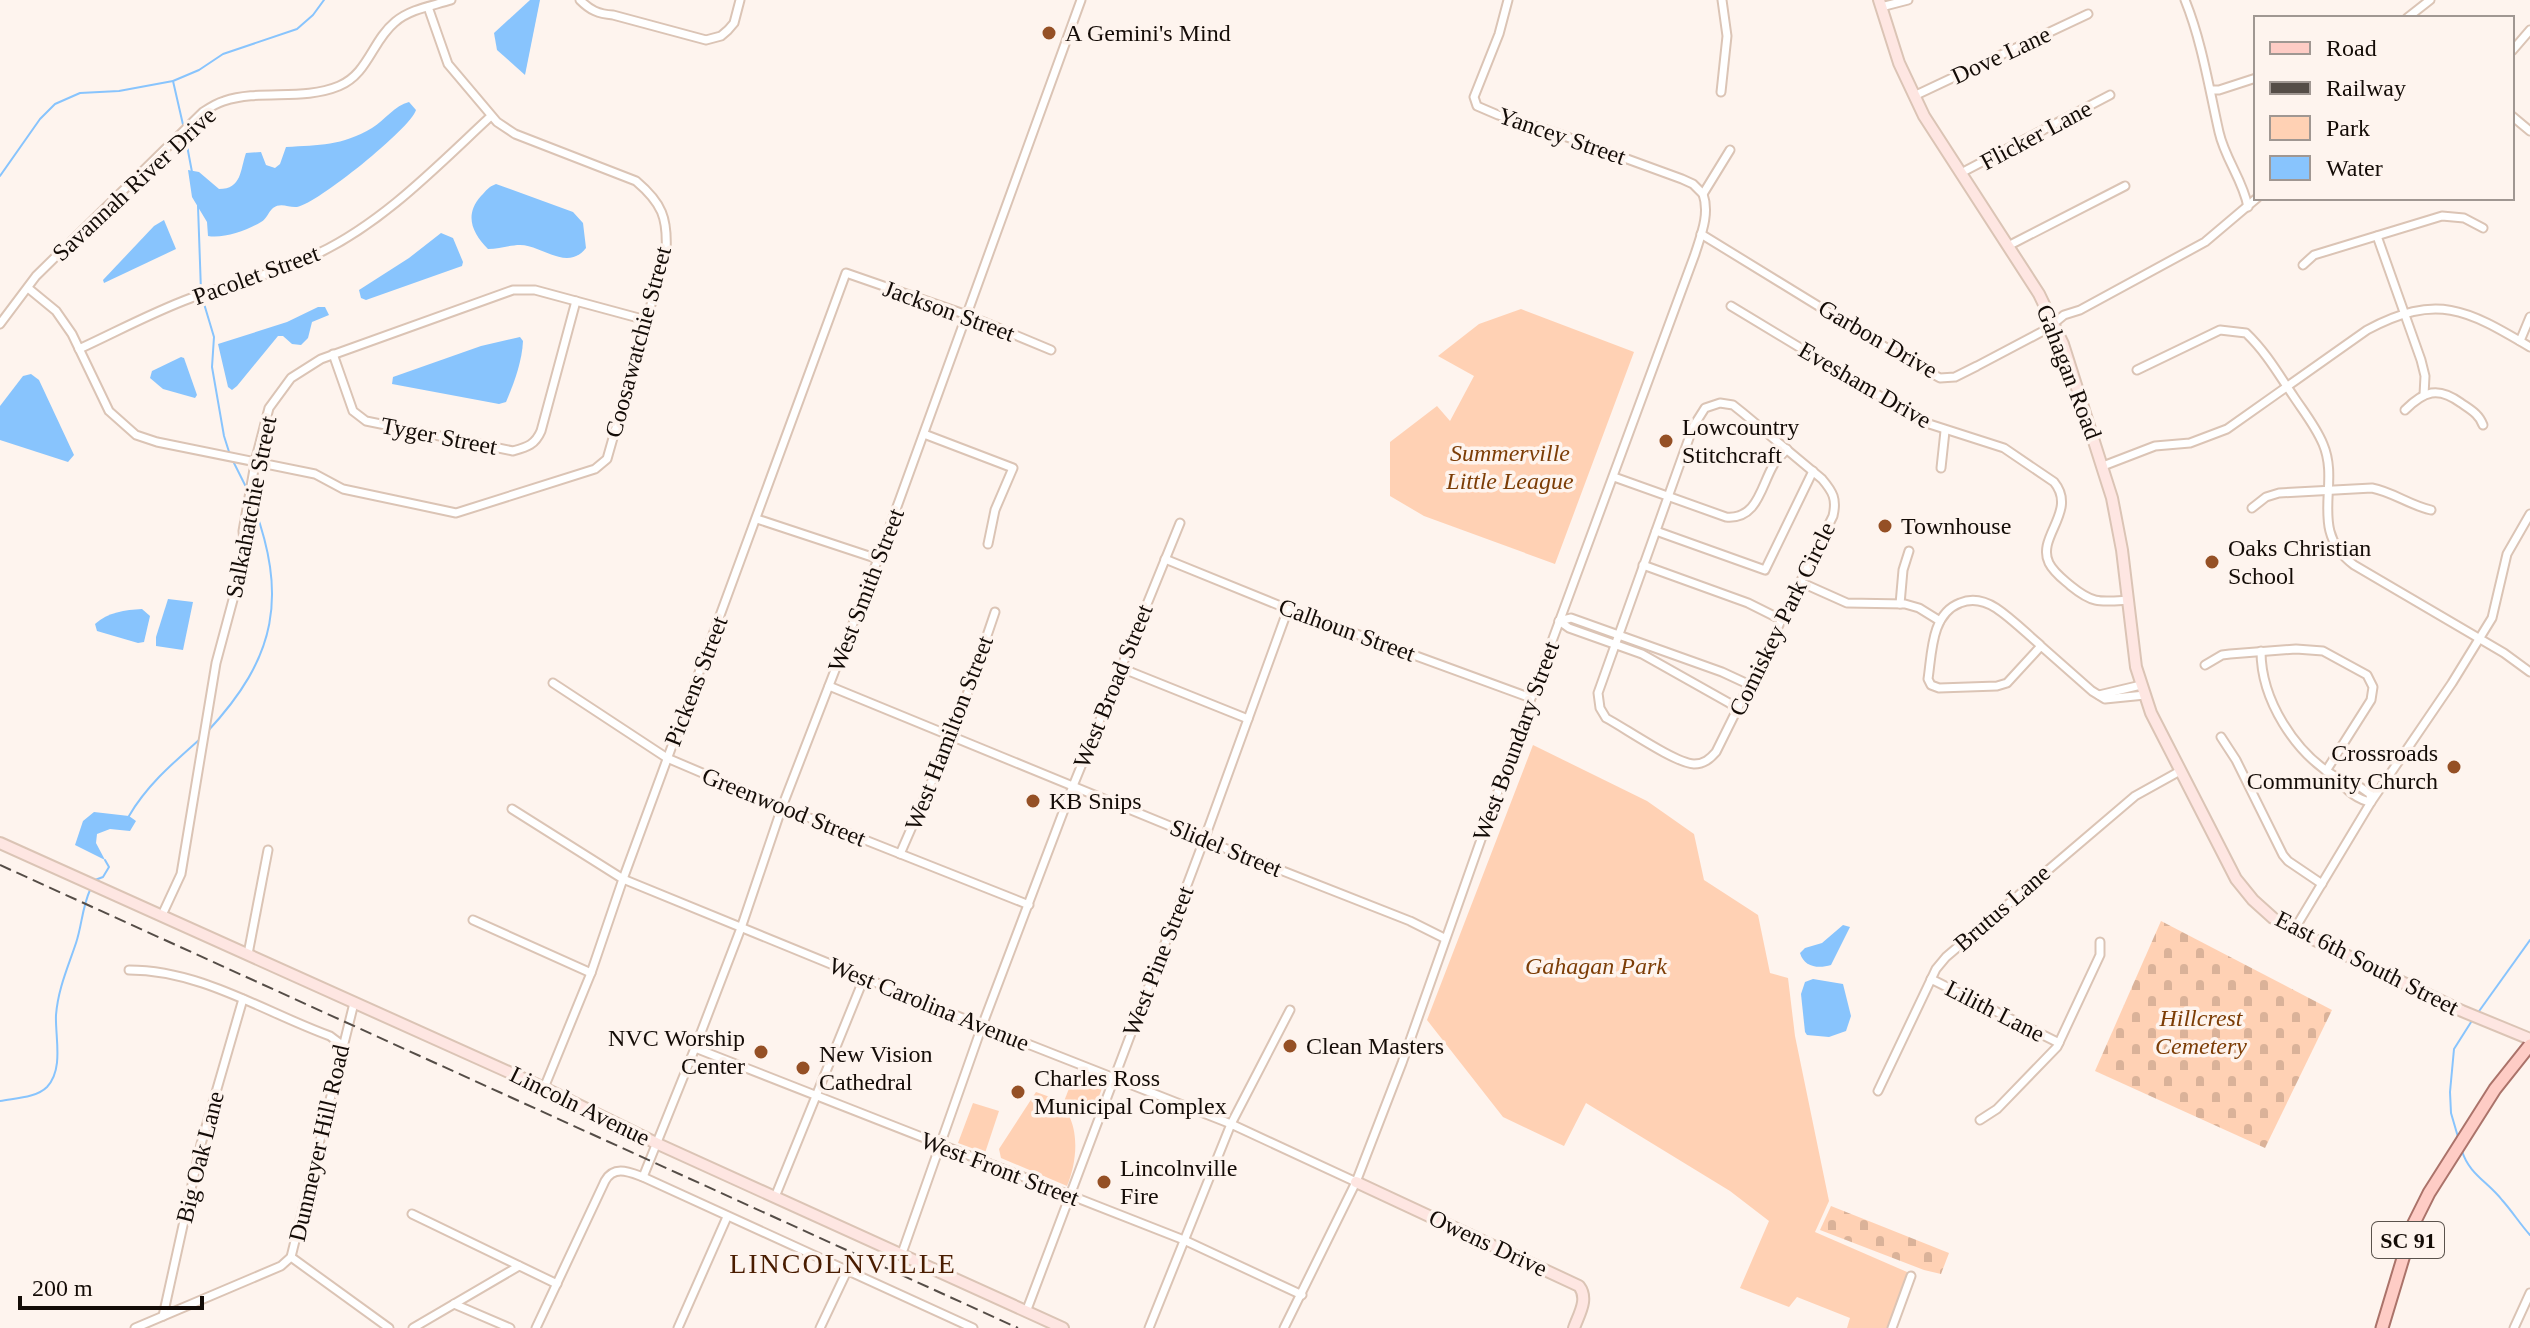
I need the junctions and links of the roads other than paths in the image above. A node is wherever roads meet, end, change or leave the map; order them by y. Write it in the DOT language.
graph roads {
  1 [pos="451,0"];
  2 [pos="580,0"];
  3 [pos="740,0"];
  4 [pos="1081,0"];
  5 [pos="1508,0"];
  6 [pos="1722,0"];
  7 [pos="1908,0"];
  8 [pos="2186,0"];
  9 [pos="2430,0"];
  10 [pos="1880,3"];
  11 [pos="428,7"];
  12 [pos="2088,14"];
  13 [pos="2410,16"];
  14 [pos="2530,30"];
  15 [pos="2514,49"];
  16 [pos="2254,79"];
  17 [pos="2211,90"];
  18 [pos="1721,92"];
  19 [pos="2110,95"];
  20 [pos="1914,96"];
  21 [pos="491,116"];
  22 [pos="2514,118"];
  23 [pos="2530,131"];
  24 [pos="1730,150"];
  25 [pos="1961,173"];
  26 [pos="2125,186"];
  27 [pos="1703,194"];
  28 [pos="2255,200"];
  29 [pos="2248,207"];
  30 [pos="2483,228"];
  31 [pos="1701,234"];
  32 [pos="2377,236"];
  33 [pos="2008,246"];
  34 [pos="2303,265"];
  35 [pos="846,273"];
  36 [pos="28,288"];
  37 [pos="576,301"];
  38 [pos="1731,306"];
  39 [pos="967,315"];
  40 [pos="2404,315"];
  41 [pos="2530,317"];
  42 [pos="646,320"];
  43 [pos="0,324"];
  44 [pos="2053,324"];
  45 [pos="2520,341"];
  46 [pos="2530,347"];
  47 [pos="79,349"];
  48 [pos="1051,350"];
  49 [pos="333,354"];
  50 [pos="2137,370"];
  51 [pos="2288,387"];
  52 [pos="2424,395"];
  53 [pos="2405,410"];
  54 [pos="2483,425"];
  55 [pos="1945,431"];
  56 [pos="924,434"];
  57 [pos="1787,449"];
  58 [pos="256,462"];
  59 [pos="2103,466"];
  60 [pos="1941,468"];
  61 [pos="1813,471"];
  62 [pos="1614,477"];
  63 [pos="2327,491"];
  64 [pos="1669,495"];
  65 [pos="2252,508"];
  66 [pos="2431,510"];
  67 [pos="2530,514"];
  68 [pos="757,519"];
  69 [pos="1180,523"];
  70 [pos="1656,531"];
  71 [pos="988,544"];
  72 [pos="1909,551"];
  73 [pos="878,559"];
  74 [pos="1165,559"];
  75 [pos="1643,565"];
  76 [pos="1800,582"];
  77 [pos="2128,600"];
  78 [pos="1900,604"];
  79 [pos="1288,609"];
  80 [pos="995,612"];
  81 [pos="1782,620"];
  82 [pos="1559,621"];
  83 [pos="1940,621"];
  84 [pos="1619,634"];
  85 [pos="2479,639"];
  86 [pos="1616,644"];
  87 [pos="2041,646"];
  88 [pos="2261,651"];
  89 [pos="1695,663"];
  90 [pos="2205,665"];
  91 [pos="1121,668"];
  92 [pos="2530,672"];
  93 [pos="1685,679"];
  94 [pos="553,683"];
  95 [pos="1750,685"];
  96 [pos="829,686"];
  97 [pos="2143,690"];
  98 [pos="1531,698"];
  99 [pos="1738,708"];
  100 [pos="1248,719"];
  101 [pos="952,736"];
  102 [pos="2221,737"];
  103 [pos="667,758"];
  104 [pos="2326,771"];
  105 [pos="2181,772"];
  106 [pos="1073,786"];
  107 [pos="2371,802"];
  108 [pos="782,807"];
  109 [pos="512,809"];
  110 [pos="1204,840"];
  111 [pos="0,843"];
  112 [pos="268,850"];
  113 [pos="900,854"];
  114 [pos="623,879"];
  115 [pos="2322,884"];
  116 [pos="1029,905"];
  117 [pos="162,915"];
  118 [pos="473,920"];
  119 [pos="741,928"];
  120 [pos="2294,930"];
  121 [pos="1444,938"];
  122 [pos="2100,942"];
  123 [pos="248,954"];
  124 [pos="129,970"];
  125 [pos="591,973"];
  126 [pos="864,978"];
  127 [pos="1931,979"];
  128 [pos="243,999"];
  129 [pos="354,1003"];
  130 [pos="1290,1010"];
  131 [pos="982,1026"];
  132 [pos="2530,1039"];
  133 [pos="2059,1043"];
  134 [pos="342,1045"];
  135 [pos="2530,1045"];
  136 [pos="695,1048"];
  137 [pos="1114,1078"];
  138 [pos="544,1088"];
  139 [pos="1878,1091"];
  140 [pos="815,1095"];
  141 [pos="1980,1120"];
  142 [pos="1231,1124"];
  143 [pos="658,1144"];
  144 [pos="940,1146"];
  145 [pos="643,1177"];
  146 [pos="1356,1182"];
  147 [pos="1069,1195"];
  148 [pos="775,1197"];
  149 [pos="412,1214"];
  150 [pos="727,1217"];
  151 [pos="1184,1240"];
  152 [pos="901,1256"];
  153 [pos="291,1257"];
  154 [pos="519,1266"];
  155 [pos="847,1271"];
  156 [pos="1911,1276"];
  157 [pos="557,1284"];
  158 [pos="2530,1293"];
  159 [pos="1302,1295"];
  160 [pos="454,1304"];
  161 [pos="1026,1312"];
  162 [pos="163,1316"];
  163 [pos="960,1325"];
  164 [pos="135,1328"];
  165 [pos="389,1328"];
  166 [pos="413,1328"];
  167 [pos="510,1328"];
  168 [pos="536,1328"];
  169 [pos="678,1328"];
  170 [pos="820,1328"];
  171 [pos="973,1328"];
  172 [pos="1063,1328"];
  173 [pos="1149,1328"];
  174 [pos="1284,1328"];
  175 [pos="1574,1328"];
  176 [pos="1892,1328"];
  177 [pos="2382,1328"];
  178 [pos="2514,1328"];
  1 -- 11 [label="street, Savannah River Drive"];
  2 -- 3 [label="street"];
  4 -- 39 [label="street, West Smith Street"];
  5 -- 27 [label="street, Yancey Street"];
  6 -- 18 [label="street"];
  7 -- 10 [label="street"];
  8 -- 17 [label="street"];
  9 -- 13 [label="street"];
  10 -- 20 [label="street, Gahagan Road"];
  11 -- 21 [label="street, Coosawatchie Street"];
  11 -- 36 [label="street, Savannah River Drive"];
  12 -- 20 [label="street, Dove Lane"];
  14 -- 15 [label="street"];
  16 -- 17 [label="street"];
  17 -- 29 [label="street"];
  19 -- 25 [label="street, Flicker Lane"];
  20 -- 25 [label="street, Gahagan Road"];
  21 -- 42 [label="street, Coosawatchie Street"];
  21 -- 47 [label="street, Pacolet Street"];
  22 -- 23 [label="street"];
  24 -- 27 [label="street, West Boundary Street"];
  25 -- 33 [label="street, Gahagan Road"];
  26 -- 33 [label="street"];
  27 -- 31 [label="street, West Boundary Street"];
  28 -- 29 [label="street, Garbon Drive"];
  29 -- 44 [label="street, Garbon Drive"];
  30 -- 32 [label="street"];
  31 -- 44 [label="street, Garbon Drive"];
  31 -- 62 [label="street, West Boundary Street"];
  32 -- 34 [label="street"];
  32 -- 40 [label="street"];
  33 -- 44 [label="street, Gahagan Road"];
  35 -- 39 [label="street, Jackson Street"];
  35 -- 68 [label="street, Pickens Street"];
  36 -- 43 [label="street, Savannah River Drive"];
  36 -- 47 [label="street, Coosawatchie Street"];
  37 -- 42 [label="street, Salkahatchie Street"];
  37 -- 49 [label="street, Salkahatchie Street"];
  37 -- 49 [label="street, Tyger Street"];
  38 -- 55 [label="street, Evesham Drive"];
  39 -- 48 [label="street, Jackson Street"];
  39 -- 56 [label="street, West Smith Street"];
  40 -- 45 [label="street"];
  40 -- 51 [label="street"];
  40 -- 52 [label="street"];
  41 -- 45 [label="street"];
  42 -- 58 [label="street, Coosawatchie Street"];
  44 -- 59 [label="street, Gahagan Road"];
  45 -- 46 [label="street"];
  47 -- 58 [label="street, Coosawatchie Street"];
  49 -- 58 [label="street, Salkahatchie Street"];
  50 -- 51 [label="street"];
  51 -- 59 [label="street"];
  51 -- 63 [label="street"];
  52 -- 53 [label="street"];
  52 -- 54 [label="street"];
  55 -- 60 [label="street"];
  55 -- 77 [label="street, Evesham Drive"];
  56 -- 71 [label="street"];
  56 -- 73 [label="street, West Smith Street"];
  57 -- 61 [label="street, Comiskey Park Circle"];
  57 -- 64 [label="street"];
  57 -- 64 [label="street, Comiskey Park Circle"];
  58 -- 117 [label="street, Salkahatchie Street"];
  59 -- 77 [label="street, Gahagan Road"];
  61 -- 70 [label="street"];
  61 -- 76 [label="street, Comiskey Park Circle"];
  62 -- 64 [label="street"];
  62 -- 82 [label="street, West Boundary Street"];
  63 -- 65 [label="street"];
  63 -- 66 [label="street"];
  63 -- 85 [label="street"];
  64 -- 70 [label="street, Comiskey Park Circle"];
  67 -- 85 [label="street"];
  68 -- 73 [label="street"];
  68 -- 103 [label="street, Pickens Street"];
  69 -- 74 [label="street, West Broad Street"];
  70 -- 75 [label="street, Comiskey Park Circle"];
  72 -- 78 [label="street"];
  73 -- 96 [label="street, West Smith Street"];
  74 -- 79 [label="street, Calhoun Street"];
  74 -- 91 [label="street, West Broad Street"];
  75 -- 81 [label="street"];
  75 -- 84 [label="street, Comiskey Park Circle"];
  76 -- 78 [label="street"];
  76 -- 81 [label="street, Comiskey Park Circle"];
  77 -- 97 [label="street, Gahagan Road"];
  78 -- 83 [label="street"];
  79 -- 98 [label="street, Calhoun Street"];
  79 -- 100 [label="street, West Pine Street"];
  80 -- 101 [label="street, West Hamilton Street"];
  81 -- 95 [label="street, Comiskey Park Circle"];
  82 -- 84 [label="street"];
  82 -- 86 [label="street"];
  82 -- 98 [label="street, West Boundary Street"];
  83 -- 87 [label="street"];
  83 -- 87 [label="street"];
  84 -- 86 [label="street, Comiskey Park Circle"];
  84 -- 89 [label="street"];
  85 -- 92 [label="street"];
  85 -- 107 [label="street"];
  86 -- 93 [label="street"];
  86 -- 99 [label="street, Comiskey Park Circle"];
  87 -- 97 [label="street"];
  88 -- 90 [label="street"];
  88 -- 104 [label="street"];
  88 -- 104 [label="street"];
  89 -- 93 [label="street"];
  89 -- 95 [label="street"];
  91 -- 100 [label="street"];
  91 -- 106 [label="street, West Broad Street"];
  93 -- 99 [label="street"];
  94 -- 103 [label="street, Greenwood Street"];
  95 -- 99 [label="street, Comiskey Park Circle"];
  96 -- 101 [label="street, Slidel Street"];
  96 -- 108 [label="street, West Smith Street"];
  97 -- 105 [label="street, Gahagan Road"];
  98 -- 121 [label="street, West Boundary Street"];
  100 -- 110 [label="street, West Pine Street"];
  101 -- 106 [label="street, Slidel Street"];
  101 -- 113 [label="street, West Hamilton Street"];
  102 -- 115 [label="street"];
  103 -- 108 [label="street, Greenwood Street"];
  103 -- 114 [label="street, Pickens Street"];
  104 -- 107 [label="street"];
  105 -- 120 [label="street, East 6th South Street"];
  105 -- 127 [label="street, Brutus Lane"];
  106 -- 110 [label="street, Slidel Street"];
  106 -- 116 [label="street, West Broad Street"];
  107 -- 115 [label="street"];
  108 -- 113 [label="street, Greenwood Street"];
  108 -- 119 [label="street, West Smith Street"];
  109 -- 114 [label="street, West Carolina Avenue"];
  110 -- 121 [label="street, Slidel Street"];
  110 -- 137 [label="street, West Pine Street"];
  111 -- 117 [label="street, Lincoln Avenue"];
  112 -- 123 [label="street"];
  113 -- 116 [label="street, Greenwood Street"];
  114 -- 119 [label="street, West Carolina Avenue"];
  114 -- 125 [label="street, Pickens Street"];
  115 -- 120 [label="street"];
  116 -- 131 [label="street, West Broad Street"];
  117 -- 123 [label="street, Lincoln Avenue"];
  118 -- 125 [label="street"];
  119 -- 126 [label="street, West Carolina Avenue"];
  119 -- 136 [label="street, West Smith Street"];
  120 -- 132 [label="street, East 6th South Street"];
  121 -- 146 [label="street, West Boundary Street"];
  122 -- 133 [label="street"];
  123 -- 129 [label="street, Lincoln Avenue"];
  124 -- 128 [label="street"];
  125 -- 138 [label="street, Pickens Street"];
  126 -- 131 [label="street, West Carolina Avenue"];
  126 -- 140 [label="street"];
  127 -- 133 [label="street, Lilith Lane"];
  127 -- 139 [label="street, Brutus Lane"];
  128 -- 134 [label="street"];
  128 -- 162 [label="street, Big Oak Lane"];
  129 -- 134 [label="street, Dunmeyer Hill Road"];
  129 -- 138 [label="street, Lincoln Avenue"];
  130 -- 142 [label="street"];
  131 -- 137 [label="street, West Carolina Avenue"];
  131 -- 144 [label="street, West Broad Street"];
  133 -- 141 [label="street"];
  134 -- 153 [label="street, Dunmeyer Hill Road"];
  135 -- 177 [label="main road, SC 91"];
  136 -- 140 [label="street, West Front Street"];
  136 -- 143 [label="street, West Smith Street"];
  137 -- 142 [label="street, West Carolina Avenue"];
  137 -- 147 [label="street, West Pine Street"];
  138 -- 143 [label="street, Lincoln Avenue"];
  140 -- 144 [label="street, West Front Street"];
  140 -- 148 [label="street"];
  142 -- 146 [label="street, West Carolina Avenue"];
  142 -- 151 [label="street"];
  143 -- 145 [label="street, West Smith Street"];
  143 -- 148 [label="street, Lincoln Avenue"];
  144 -- 147 [label="street, West Front Street"];
  144 -- 152 [label="street, West Broad Street"];
  145 -- 150 [label="street"];
  145 -- 157 [label="street"];
  146 -- 159 [label="street, West Boundary Street"];
  146 -- 175 [label="street, Owens Drive"];
  147 -- 151 [label="street, West Front Street"];
  147 -- 161 [label="street, West Pine Street"];
  148 -- 152 [label="street, Lincoln Avenue"];
  149 -- 154 [label="street"];
  150 -- 155 [label="street"];
  150 -- 169 [label="street"];
  151 -- 159 [label="street, West Front Street"];
  151 -- 173 [label="street"];
  152 -- 161 [label="street, Lincoln Avenue"];
  153 -- 162 [label="street, Dunmeyer Hill Road"];
  153 -- 165 [label="street"];
  154 -- 157 [label="street"];
  154 -- 160 [label="street"];
  155 -- 163 [label="street"];
  155 -- 170 [label="street"];
  156 -- 176 [label="street"];
  157 -- 168 [label="street"];
  158 -- 178 [label="street"];
  159 -- 174 [label="street, West Boundary Street"];
  160 -- 166 [label="street"];
  160 -- 167 [label="street"];
  161 -- 172 [label="street, Lincoln Avenue"];
  162 -- 164 [label="street, Dunmeyer Hill Road"];
  163 -- 171 [label="street"];
}
